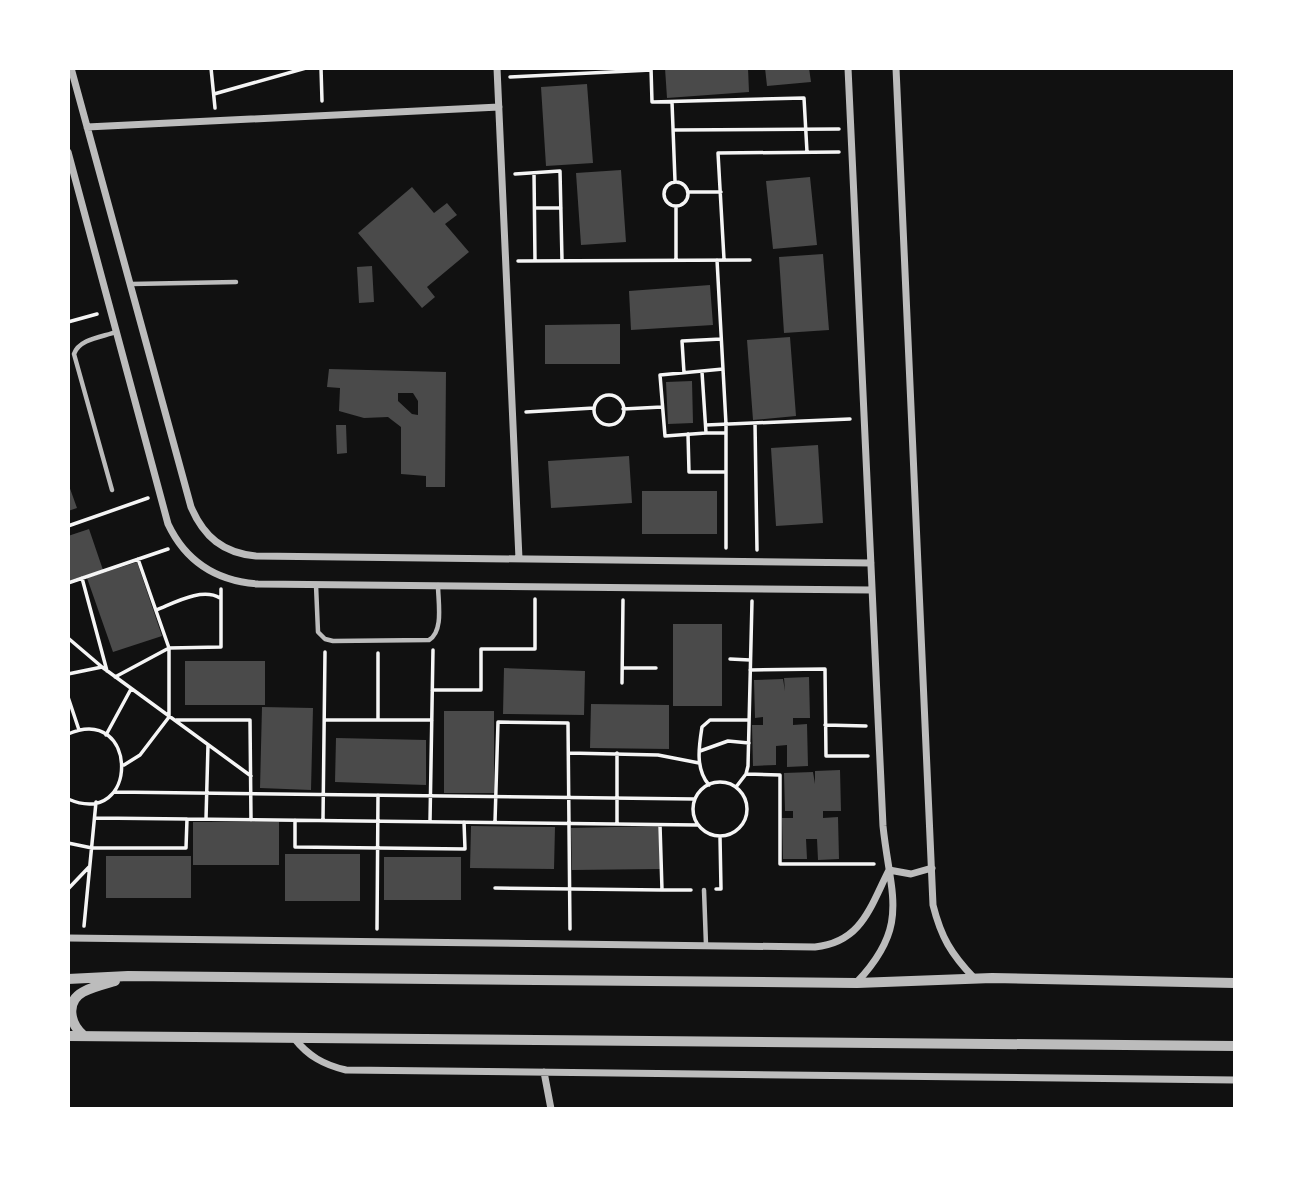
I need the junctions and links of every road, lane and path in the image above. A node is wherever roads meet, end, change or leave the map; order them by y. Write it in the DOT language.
graph roads {
  1 [pos="71,68"];
  2 [pos="211,68"];
  3 [pos="306,68"];
  4 [pos="321,68"];
  5 [pos="497,68"];
  6 [pos="848,68"];
  7 [pos="896,68"];
  8 [pos="651,69"];
  9 [pos="498,77"];
  10 [pos="214,94"];
  11 [pos="672,102"];
  12 [pos="499,107"];
  13 [pos="323,116"];
  14 [pos="217,121"];
  15 [pos="87,127"];
  16 [pos="851,128"];
  17 [pos="805,129"];
  18 [pos="673,130"];
  19 [pos="852,151"];
  20 [pos="68,152"];
  21 [pos="807,152"];
  22 [pos="534,173"];
  23 [pos="502,176"];
  24 [pos="675,181"];
  25 [pos="689,192"];
  26 [pos="721,192"];
  27 [pos="676,206"];
  28 [pos="534,208"];
  29 [pos="561,208"];
  30 [pos="562,260"];
  31 [pos="676,260"];
  32 [pos="717,260"];
  33 [pos="724,260"];
  34 [pos="750,260"];
  35 [pos="506,261"];
  36 [pos="535,261"];
  37 [pos="236,282"];
  38 [pos="131,284"];
  39 [pos="111,311"];
  40 [pos="68,322"];
  41 [pos="117,332"];
  42 [pos="721,339"];
  43 [pos="723,369"];
  44 [pos="702,372"];
  45 [pos="684,373"];
  46 [pos="663,407"];
  47 [pos="594,408"];
  48 [pos="623,409"];
  49 [pos="514,413"];
  50 [pos="864,418"];
  51 [pos="755,423"];
  52 [pos="726,424"];
  53 [pos="706,425"];
  54 [pos="706,433"];
  55 [pos="726,433"];
  56 [pos="688,434"];
  57 [pos="726,472"];
  58 [pos="112,490"];
  59 [pos="160,494"];
  60 [pos="68,526"];
  61 [pos="180,545"];
  62 [pos="138,559"];
  63 [pos="519,559"];
  64 [pos="726,561"];
  65 [pos="758,562"];
  66 [pos="870,563"];
  67 [pos="221,577"];
  68 [pos="82,578"];
  69 [pos="68,583"];
  70 [pos="316,584"];
  71 [pos="438,585"];
  72 [pos="535,586"];
  73 [pos="624,587"];
  74 [pos="752,589"];
  75 [pos="872,590"];
  76 [pos="220,598"];
  77 [pos="156,610"];
  78 [pos="68,638"];
  79 [pos="433,638"];
  80 [pos="325,639"];
  81 [pos="377,641"];
  82 [pos="169,648"];
  83 [pos="730,659"];
  84 [pos="750,660"];
  85 [pos="102,667"];
  86 [pos="623,668"];
  87 [pos="656,668"];
  88 [pos="750,670"];
  89 [pos="107,671"];
  90 [pos="68,674"];
  91 [pos="115,677"];
  92 [pos="622,682"];
  93 [pos="131,689"];
  94 [pos="432,690"];
  95 [pos="68,697"];
  96 [pos="169,716"];
  97 [pos="174,720"];
  98 [pos="325,720"];
  99 [pos="377,720"];
  100 [pos="432,720"];
  101 [pos="749,720"];
  102 [pos="825,725"];
  103 [pos="878,726"];
  104 [pos="79,730"];
  105 [pos="68,734"];
  106 [pos="106,735"];
  107 [pos="748,743"];
  108 [pos="208,745"];
  109 [pos="700,751"];
  110 [pos="569,753"];
  111 [pos="617,753"];
  112 [pos="880,756"];
  113 [pos="699,763"];
  114 [pos="124,765"];
  115 [pos="746,774"];
  116 [pos="251,776"];
  117 [pos="709,785"];
  118 [pos="736,787"];
  119 [pos="114,792"];
  120 [pos="205,793"];
  121 [pos="251,793"];
  122 [pos="324,794"];
  123 [pos="377,795"];
  124 [pos="430,795"];
  125 [pos="495,796"];
  126 [pos="569,797"];
  127 [pos="617,798"];
  128 [pos="68,799"];
  129 [pos="694,799"];
  130 [pos="96,802"];
  131 [pos="95,818"];
  132 [pos="187,819"];
  133 [pos="206,819"];
  134 [pos="251,820"];
  135 [pos="295,820"];
  136 [pos="323,820"];
  137 [pos="377,821"];
  138 [pos="430,821"];
  139 [pos="464,822"];
  140 [pos="495,822"];
  141 [pos="569,823"];
  142 [pos="617,824"];
  143 [pos="660,824"];
  144 [pos="697,825"];
  145 [pos="68,843"];
  146 [pos="92,848"];
  147 [pos="377,848"];
  148 [pos="90,865"];
  149 [pos="888,867"];
  150 [pos="932,868"];
  151 [pos="495,888"];
  152 [pos="68,889"];
  153 [pos="570,890"];
  154 [pos="704,890"];
  155 [pos="68,938"];
  156 [pos="83,938"];
  157 [pos="377,942"];
  158 [pos="570,944"];
  159 [pos="706,946"];
  160 [pos="128,976"];
  161 [pos="974,978"];
  162 [pos="68,979"];
  163 [pos="856,983"];
  164 [pos="1235,983"];
  165 [pos="83,1035"];
  166 [pos="68,1036"];
  167 [pos="294,1037"];
  168 [pos="1235,1046"];
  169 [pos="544,1072"];
  170 [pos="1235,1080"];
  171 [pos="551,1109"];
  1 -- 15 [label="street"];
  2 -- 10 [label="path"];
  3 -- 10 [label="path"];
  4 -- 13 [label="path"];
  5 -- 9 [label="street"];
  6 -- 16 [label="street"];
  7 -- 150 [label="street"];
  8 -- 9 [label="path"];
  8 -- 11 [label="path"];
  9 -- 12 [label="street"];
  10 -- 14 [label="path"];
  11 -- 17 [label="path"];
  11 -- 18 [label="path"];
  12 -- 13 [label="street"];
  12 -- 23 [label="street"];
  13 -- 14 [label="street"];
  14 -- 15 [label="street"];
  15 -- 38 [label="street"];
  16 -- 17 [label="path"];
  16 -- 19 [label="street"];
  17 -- 18 [label="path"];
  17 -- 21 [label="path"];
  18 -- 24 [label="path"];
  19 -- 21 [label="path"];
  19 -- 50 [label="street"];
  20 -- 39 [label="street"];
  21 -- 26 [label="path"];
  22 -- 23 [label="path"];
  22 -- 28 [label="path"];
  22 -- 29 [label="path"];
  23 -- 35 [label="street"];
  24 -- 25 [label="path"];
  24 -- 27 [label="path"];
  25 -- 26 [label="path"];
  25 -- 27 [label="path"];
  26 -- 33 [label="path"];
  27 -- 31 [label="path"];
  28 -- 29 [label="path"];
  28 -- 36 [label="path"];
  29 -- 30 [label="path"];
  30 -- 31 [label="path"];
  30 -- 36 [label="path"];
  31 -- 32 [label="path"];
  32 -- 33 [label="path"];
  32 -- 42 [label="path"];
  33 -- 34 [label="path"];
  35 -- 36 [label="path"];
  35 -- 49 [label="street"];
  37 -- 38 [label="lane"];
  38 -- 63 [label="street"];
  39 -- 40 [label="path"];
  39 -- 41 [label="street"];
  41 -- 58 [label="lane"];
  41 -- 59 [label="street"];
  42 -- 43 [label="path"];
  42 -- 45 [label="path"];
  43 -- 44 [label="path"];
  43 -- 52 [label="path"];
  44 -- 45 [label="path"];
  44 -- 53 [label="path"];
  45 -- 46 [label="path"];
  46 -- 48 [label="path"];
  46 -- 56 [label="path"];
  47 -- 48 [label="path"];
  47 -- 48 [label="path"];
  47 -- 49 [label="path"];
  49 -- 63 [label="street"];
  50 -- 51 [label="path"];
  50 -- 66 [label="street"];
  51 -- 52 [label="path"];
  51 -- 65 [label="path"];
  52 -- 53 [label="path"];
  52 -- 55 [label="path"];
  53 -- 54 [label="path"];
  54 -- 55 [label="path"];
  54 -- 56 [label="path"];
  55 -- 57 [label="path"];
  56 -- 57 [label="path"];
  57 -- 64 [label="path"];
  59 -- 60 [label="path"];
  59 -- 61 [label="street"];
  61 -- 62 [label="path"];
  61 -- 67 [label="street"];
  62 -- 68 [label="path"];
  62 -- 77 [label="path"];
  63 -- 64 [label="street"];
  64 -- 65 [label="street"];
  65 -- 66 [label="street"];
  66 -- 75 [label="street"];
  67 -- 70 [label="street"];
  67 -- 76 [label="path"];
  68 -- 69 [label="path"];
  68 -- 89 [label="path"];
  70 -- 71 [label="street"];
  70 -- 80 [label="lane"];
  71 -- 72 [label="street"];
  71 -- 79 [label="lane"];
  72 -- 73 [label="street"];
  72 -- 94 [label="path"];
  73 -- 74 [label="street"];
  73 -- 86 [label="path"];
  74 -- 75 [label="street"];
  74 -- 84 [label="path"];
  75 -- 103 [label="street"];
  76 -- 77 [label="path"];
  76 -- 82 [label="path"];
  77 -- 82 [label="path"];
  78 -- 85 [label="path"];
  79 -- 81 [label="lane"];
  79 -- 94 [label="path"];
  80 -- 81 [label="lane"];
  80 -- 98 [label="path"];
  81 -- 99 [label="path"];
  82 -- 91 [label="path"];
  82 -- 96 [label="path"];
  83 -- 84 [label="path"];
  84 -- 88 [label="path"];
  85 -- 89 [label="path"];
  85 -- 90 [label="path"];
  86 -- 87 [label="path"];
  86 -- 92 [label="path"];
  88 -- 101 [label="path"];
  88 -- 102 [label="path"];
  89 -- 91 [label="path"];
  91 -- 93 [label="path"];
  93 -- 96 [label="path"];
  93 -- 106 [label="path"];
  94 -- 100 [label="path"];
  95 -- 104 [label="path"];
  96 -- 97 [label="path"];
  96 -- 114 [label="path"];
  97 -- 108 [label="path"];
  97 -- 116 [label="path"];
  98 -- 99 [label="path"];
  98 -- 122 [label="path"];
  99 -- 100 [label="path"];
  100 -- 124 [label="path"];
  101 -- 107 [label="path"];
  101 -- 109 [label="path"];
  102 -- 103 [label="path"];
  102 -- 112 [label="path"];
  103 -- 112 [label="street"];
  104 -- 105 [label="path"];
  104 -- 106 [label="path"];
  106 -- 114 [label="path"];
  107 -- 109 [label="path"];
  107 -- 115 [label="path"];
  108 -- 116 [label="path"];
  108 -- 120 [label="path"];
  109 -- 113 [label="path"];
  110 -- 111 [label="path"];
  110 -- 125 [label="path"];
  110 -- 126 [label="path"];
  111 -- 113 [label="path"];
  111 -- 127 [label="path"];
  112 -- 149 [label="street"];
  113 -- 117 [label="path"];
  114 -- 119 [label="path"];
  115 -- 118 [label="path"];
  115 -- 149 [label="path"];
  116 -- 121 [label="path"];
  117 -- 118 [label="path"];
  117 -- 129 [label="path"];
  118 -- 144 [label="path"];
  119 -- 120 [label="path"];
  119 -- 130 [label="path"];
  120 -- 121 [label="path"];
  120 -- 133 [label="path"];
  121 -- 122 [label="path"];
  121 -- 134 [label="path"];
  122 -- 123 [label="path"];
  122 -- 136 [label="path"];
  123 -- 124 [label="path"];
  123 -- 137 [label="path"];
  124 -- 125 [label="path"];
  124 -- 138 [label="path"];
  125 -- 126 [label="path"];
  125 -- 140 [label="path"];
  126 -- 127 [label="path"];
  126 -- 141 [label="path"];
  127 -- 129 [label="path"];
  127 -- 142 [label="path"];
  128 -- 130 [label="path"];
  129 -- 144 [label="path"];
  130 -- 131 [label="path"];
  131 -- 132 [label="path"];
  131 -- 146 [label="path"];
  132 -- 133 [label="path"];
  132 -- 146 [label="path"];
  133 -- 134 [label="path"];
  134 -- 135 [label="path"];
  135 -- 136 [label="path"];
  135 -- 147 [label="path"];
  136 -- 137 [label="path"];
  137 -- 138 [label="path"];
  137 -- 147 [label="path"];
  138 -- 139 [label="path"];
  139 -- 140 [label="path"];
  139 -- 147 [label="path"];
  140 -- 141 [label="path"];
  141 -- 142 [label="path"];
  141 -- 153 [label="path"];
  142 -- 143 [label="path"];
  143 -- 144 [label="path"];
  143 -- 153 [label="path"];
  145 -- 146 [label="path"];
  146 -- 148 [label="path"];
  147 -- 157 [label="path"];
  148 -- 152 [label="path"];
  148 -- 156 [label="path"];
  149 -- 150 [label="street"];
  149 -- 159 [label="street"];
  149 -- 163 [label="street"];
  150 -- 161 [label="street"];
  151 -- 153 [label="path"];
  153 -- 158 [label="path"];
  154 -- 159 [label="lane"];
  155 -- 156 [label="street"];
  156 -- 157 [label="street"];
  157 -- 158 [label="street"];
  158 -- 159 [label="street"];
  160 -- 162 [label="street"];
  160 -- 163 [label="street"];
  160 -- 165 [label="street"];
  161 -- 163 [label="street"];
  161 -- 164 [label="street"];
  165 -- 166 [label="street"];
  165 -- 167 [label="street"];
  167 -- 168 [label="street"];
  167 -- 169 [label="street"];
  169 -- 170 [label="street"];
  169 -- 171 [label="street"];
}
